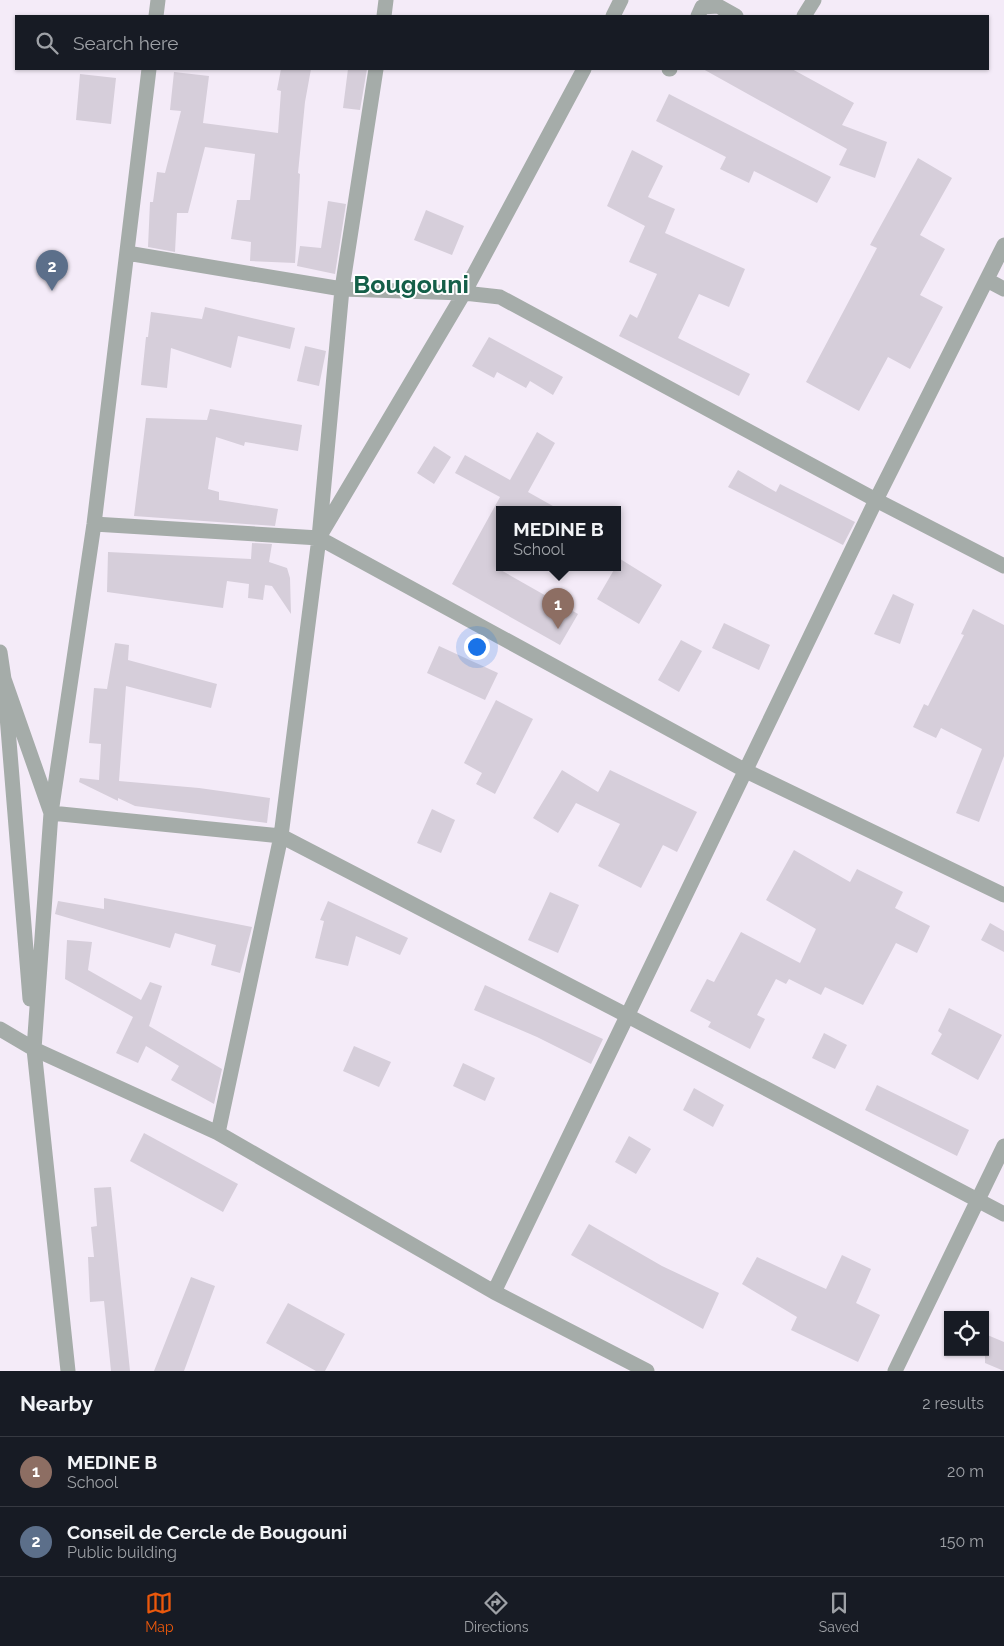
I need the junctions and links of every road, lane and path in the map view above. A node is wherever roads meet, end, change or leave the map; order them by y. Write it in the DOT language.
graph roads {
  1 [pos="158,0"];
  2 [pos="386,0"];
  3 [pos="622,0"];
  4 [pos="814,0"];
  5 [pos="156,15"];
  6 [pos="384,15"];
  7 [pos="614,15"];
  8 [pos="698,15"];
  9 [pos="734,15"];
  10 [pos="805,15"];
  11 [pos="149,70"];
  12 [pos="376,70"];
  13 [pos="583,70"];
  14 [pos="1004,244"];
  15 [pos="127,253"];
  16 [pos="987,280"];
  17 [pos="342,289"];
  18 [pos="1004,289"];
  19 [pos="464,293"];
  20 [pos="876,500"];
  21 [pos="94,524"];
  22 [pos="319,538"];
  23 [pos="1004,566"];
  24 [pos="0,652"];
  25 [pos="4,679"];
  26 [pos="746,771"];
  27 [pos="51,813"];
  28 [pos="281,836"];
  29 [pos="1004,895"];
  30 [pos="628,1016"];
  31 [pos="0,1029"];
  32 [pos="34,1049"];
  33 [pos="218,1133"];
  34 [pos="1004,1146"];
  35 [pos="978,1202"];
  36 [pos="1004,1214"];
  37 [pos="494,1292"];
  38 [pos="68,1371"];
  39 [pos="647,1371"];
  40 [pos="895,1371"];
  1 -- 5 [label="street"];
  2 -- 6 [label="street"];
  3 -- 7 [label="street"];
  4 -- 10 [label="street"];
  8 -- 9 [label="street"];
  11 -- 15 [label="street"];
  12 -- 17 [label="street"];
  13 -- 19 [label="street"];
  14 -- 16 [label="street"];
  15 -- 17 [label="street"];
  15 -- 21 [label="street"];
  16 -- 18 [label="street"];
  16 -- 20 [label="street"];
  17 -- 19 [label="street"];
  17 -- 22 [label="street"];
  19 -- 20 [label="street"];
  19 -- 22 [label="street"];
  20 -- 23 [label="street"];
  20 -- 26 [label="street"];
  21 -- 22 [label="street"];
  21 -- 27 [label="street"];
  22 -- 26 [label="street"];
  22 -- 28 [label="street"];
  24 -- 25 [label="street"];
  25 -- 27 [label="street"];
  25 -- 32 [label="street"];
  26 -- 29 [label="street"];
  26 -- 30 [label="street"];
  27 -- 28 [label="street"];
  27 -- 32 [label="street"];
  28 -- 30 [label="street"];
  28 -- 33 [label="street"];
  30 -- 35 [label="street"];
  30 -- 37 [label="street"];
  31 -- 32 [label="street"];
  32 -- 33 [label="street"];
  32 -- 38 [label="street"];
  33 -- 37 [label="street"];
  34 -- 35 [label="street"];
  35 -- 36 [label="street"];
  35 -- 40 [label="street"];
  37 -- 39 [label="street"];
}
